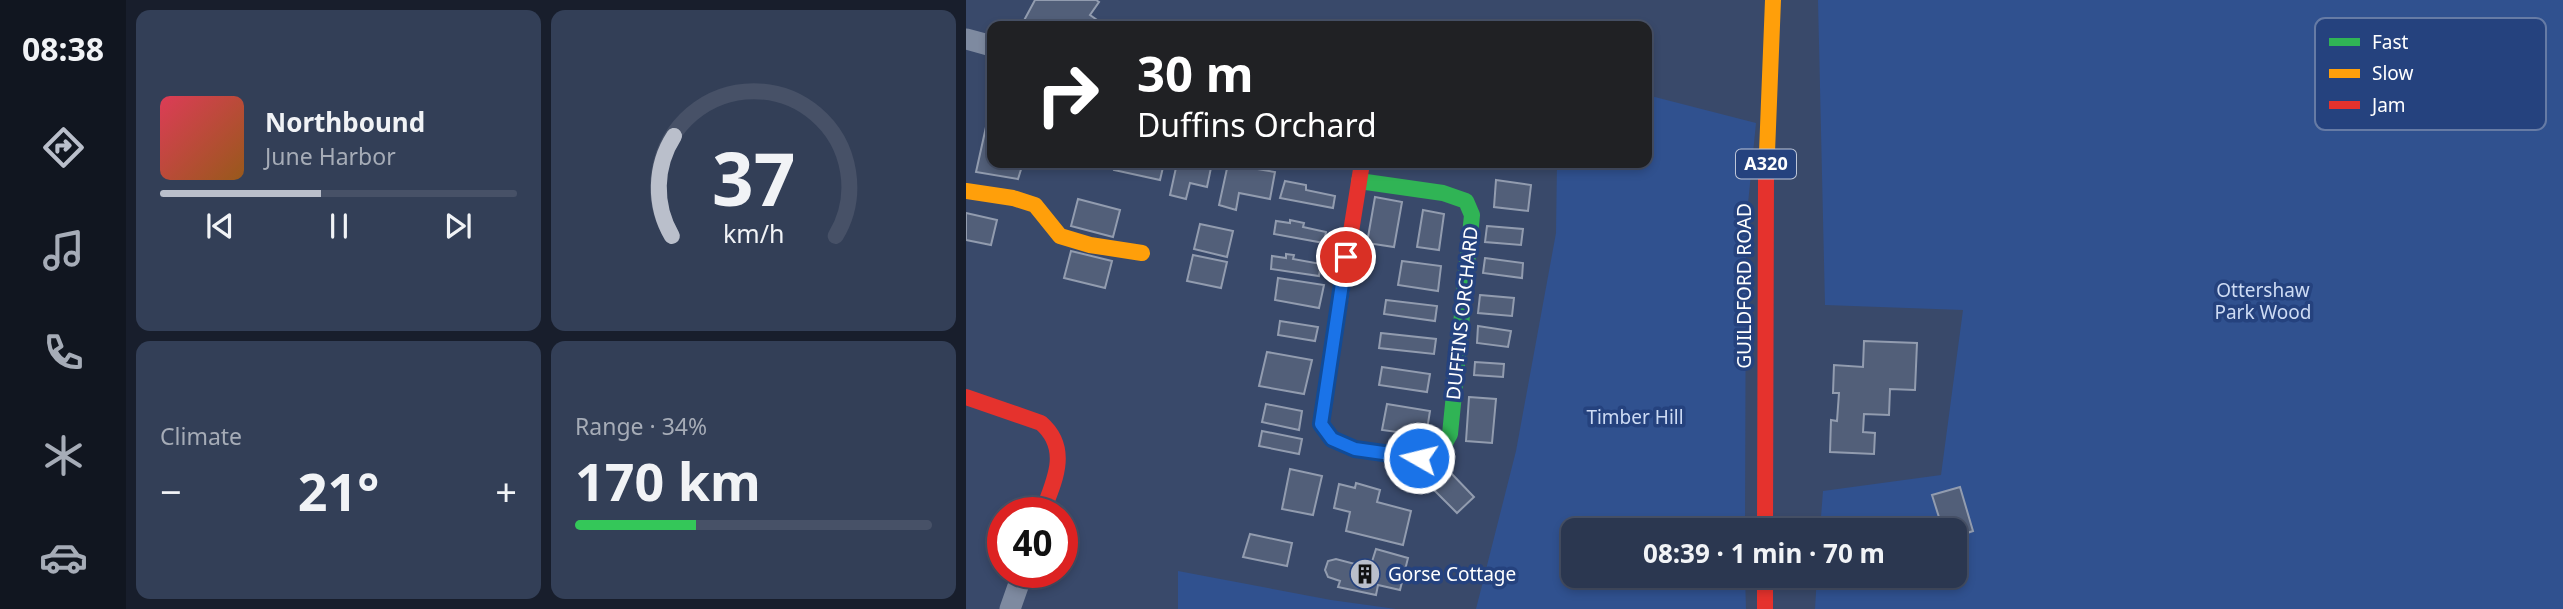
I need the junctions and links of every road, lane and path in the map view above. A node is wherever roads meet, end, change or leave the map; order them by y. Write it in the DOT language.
graph roads {
  1 [pos="1773,0"];
  2 [pos="966,39"];
  3 [pos="987,45"];
  4 [pos="1361,168"];
  5 [pos="1359,181"];
  6 [pos="966,191"];
  7 [pos="1142,253"];
  8 [pos="966,397"];
  9 [pos="1047,497"];
  10 [pos="1765,518"];
  11 [pos="1017,588"];
  12 [pos="1765,588"];
  13 [pos="1010,609"];
  14 [pos="1765,609"];
  1 -- 10 [label="street, GUILDFORD ROAD / A320"];
  2 -- 3 [label="street"];
  4 -- 5 [label="street, DUFFINS ORCHARD"];
  5 -- 5 [label="street, DUFFINS ORCHARD"];
  6 -- 7 [label="street"];
  8 -- 9 [label="street"];
  11 -- 13 [label="street"];
  12 -- 14 [label="street"];
}
